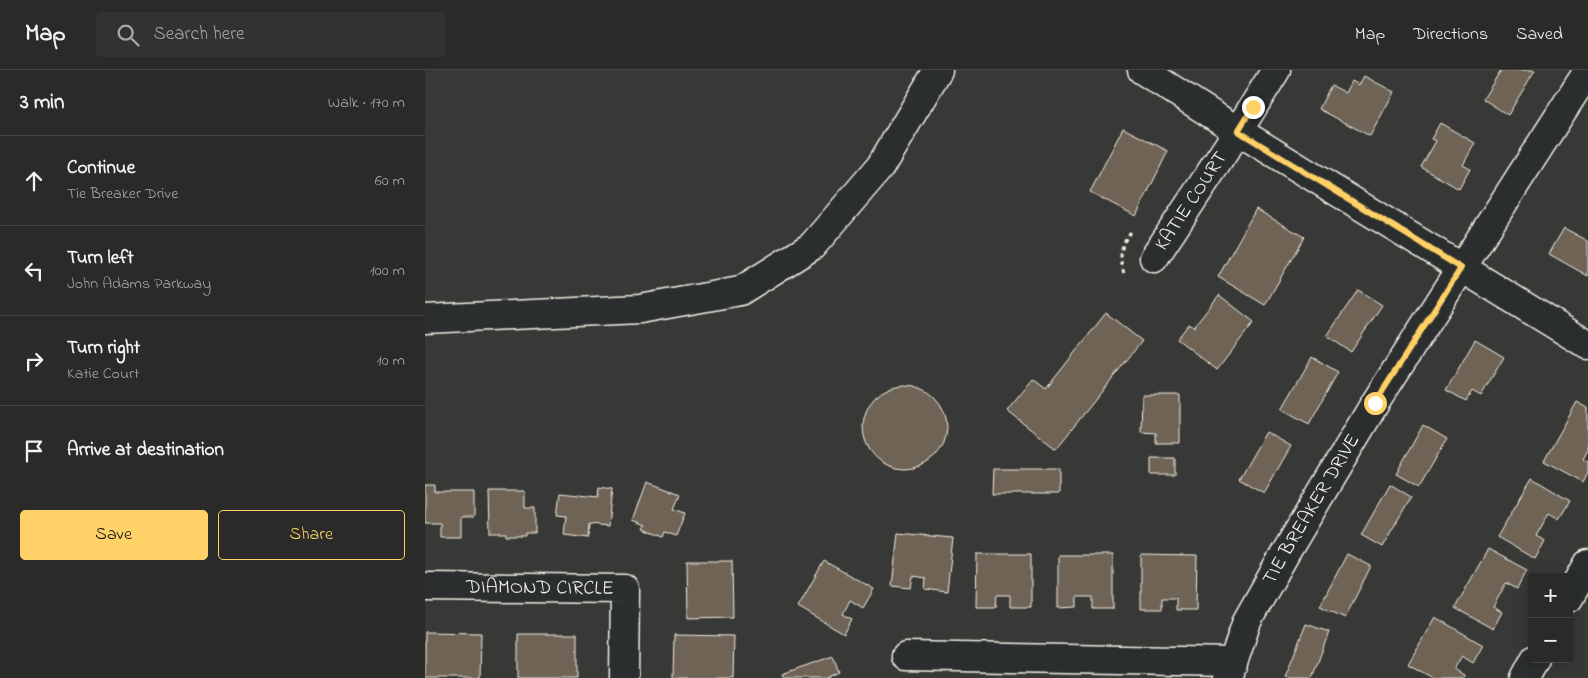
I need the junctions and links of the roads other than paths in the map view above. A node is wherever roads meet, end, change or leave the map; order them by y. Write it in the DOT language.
graph roads {
  1 [pos="938,70"];
  2 [pos="1142,70"];
  3 [pos="1276,70"];
  4 [pos="1588,71"];
  5 [pos="1238,131"];
  6 [pos="1154,258"];
  7 [pos="1461,268"];
  8 [pos="425,318"];
  9 [pos="1588,345"];
  10 [pos="1588,564"];
  11 [pos="425,587"];
  12 [pos="1573,591"];
  13 [pos="906,656"];
  14 [pos="1533,663"];
  15 [pos="1230,670"];
  16 [pos="624,678"];
  17 [pos="1525,678"];
  1 -- 8 [label="street"];
  2 -- 5 [label="street"];
  3 -- 5 [label="street, KATIE COURT"];
  4 -- 7 [label="street, TIE BREAKER DRIVE"];
  5 -- 6 [label="street, KATIE COURT"];
  5 -- 7 [label="street"];
  7 -- 9 [label="street"];
  7 -- 15 [label="street, TIE BREAKER DRIVE"];
  10 -- 12 [label="street"];
  11 -- 16 [label="street, DIAMOND CIRCLE"];
  13 -- 15 [label="street"];
  14 -- 17 [label="street"];
}
